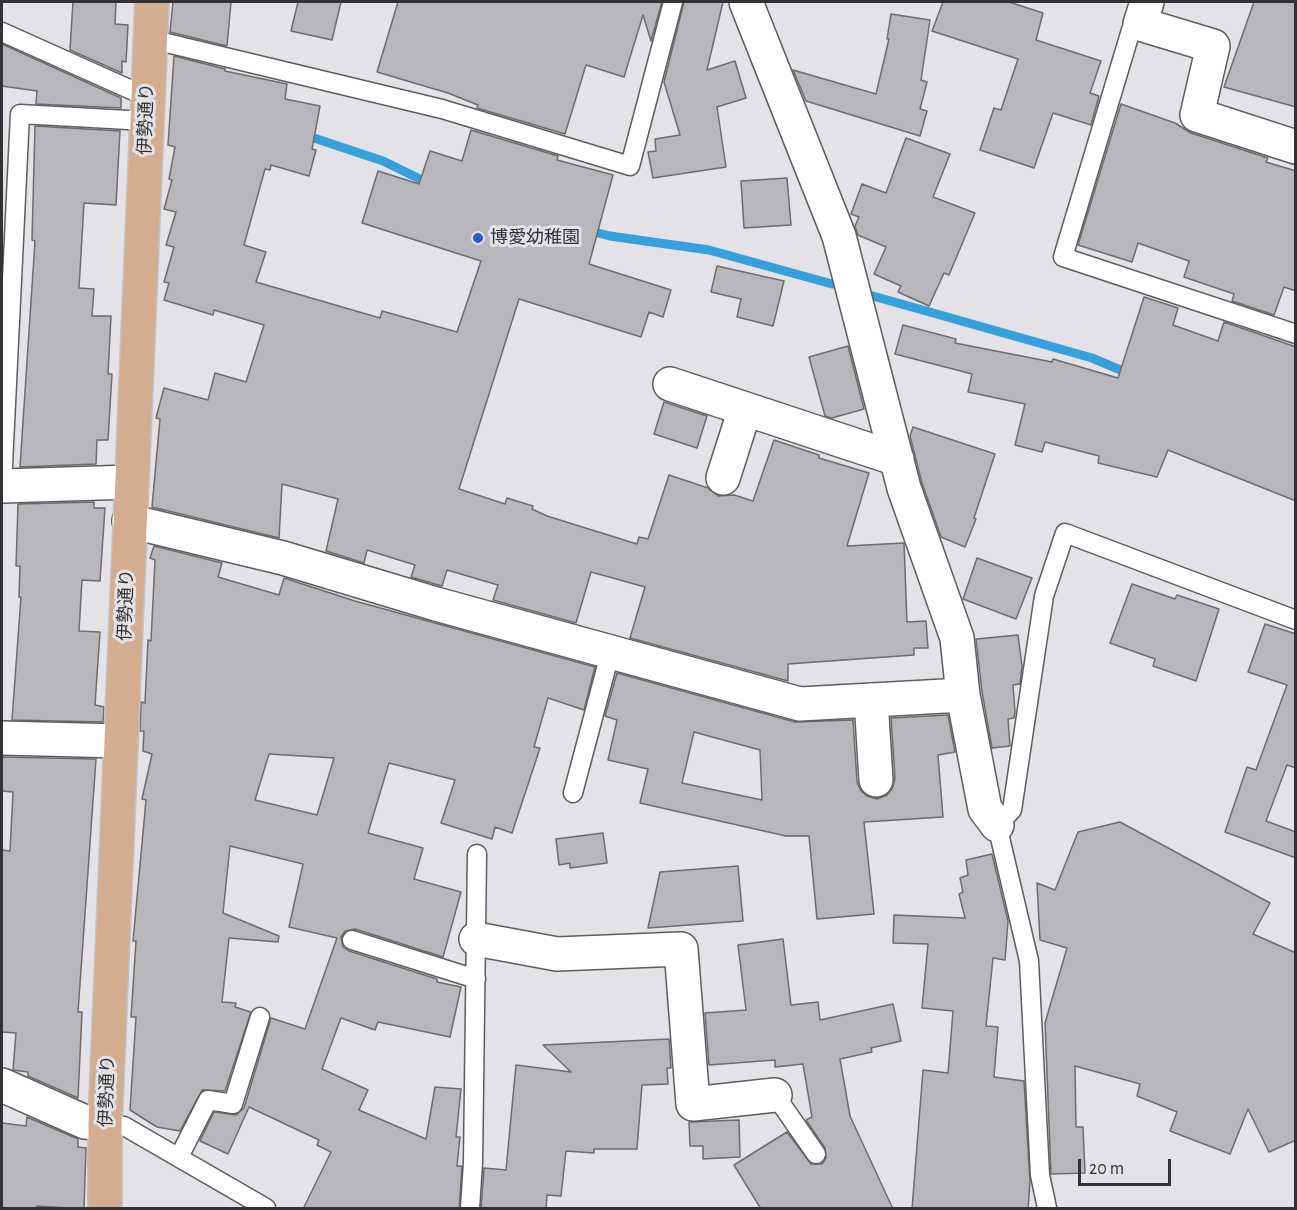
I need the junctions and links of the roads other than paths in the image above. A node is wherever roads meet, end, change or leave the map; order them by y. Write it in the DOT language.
graph roads {
  1 [pos="152,2"];
  2 [pos="673,2"];
  3 [pos="746,2"];
  4 [pos="1143,13"];
  5 [pos="2,32"];
  6 [pos="150,39"];
  7 [pos="146,109"];
  8 [pos="1296,147"];
  9 [pos="1296,334"];
  10 [pos="670,384"];
  11 [pos="745,409"];
  12 [pos="897,459"];
  13 [pos="723,478"];
  14 [pos="130,482"];
  15 [pos="2,486"];
  16 [pos="129,521"];
  17 [pos="1296,620"];
  18 [pos="611,650"];
  19 [pos="963,694"];
  20 [pos="871,700"];
  21 [pos="2,738"];
  22 [pos="121,741"];
  23 [pos="876,780"];
  24 [pos="573,794"];
  25 [pos="997,825"];
  26 [pos="477,854"];
  27 [pos="476,939"];
  28 [pos="352,940"];
  29 [pos="476,979"];
  30 [pos="260,1017"];
  31 [pos="6,1095"];
  32 [pos="775,1095"];
  33 [pos="105,1124"];
  34 [pos="816,1154"];
  35 [pos="179,1157"];
  36 [pos="105,1209"];
  37 [pos="266,1209"];
  38 [pos="470,1209"];
  39 [pos="1047,1209"];
  1 -- 6 [label="main road, 伊勢通り"];
  2 -- 6 [label="lane"];
  3 -- 12 [label="street"];
  4 -- 8 [label="street"];
  4 -- 9 [label="lane"];
  5 -- 7 [label="lane"];
  6 -- 7 [label="main road, 伊勢通り"];
  7 -- 14 [label="main road, 伊勢通り"];
  7 -- 15 [label="lane"];
  10 -- 11 [label="street"];
  11 -- 12 [label="street"];
  11 -- 13 [label="street"];
  12 -- 19 [label="street"];
  14 -- 15 [label="street"];
  14 -- 16 [label="main road, 伊勢通り"];
  16 -- 18 [label="street"];
  16 -- 22 [label="main road, 伊勢通り"];
  17 -- 25 [label="lane"];
  18 -- 20 [label="street"];
  18 -- 24 [label="lane"];
  19 -- 20 [label="street"];
  19 -- 25 [label="street"];
  20 -- 23 [label="street"];
  21 -- 22 [label="street"];
  22 -- 33 [label="main road, 伊勢通り"];
  25 -- 39 [label="lane"];
  26 -- 27 [label="lane"];
  27 -- 29 [label="lane"];
  27 -- 32 [label="street"];
  28 -- 29 [label="lane"];
  29 -- 38 [label="lane"];
  30 -- 35 [label="lane"];
  31 -- 33 [label="street"];
  32 -- 34 [label="lane"];
  33 -- 35 [label="lane"];
  33 -- 36 [label="main road, 伊勢通り"];
  35 -- 37 [label="lane"];
}
